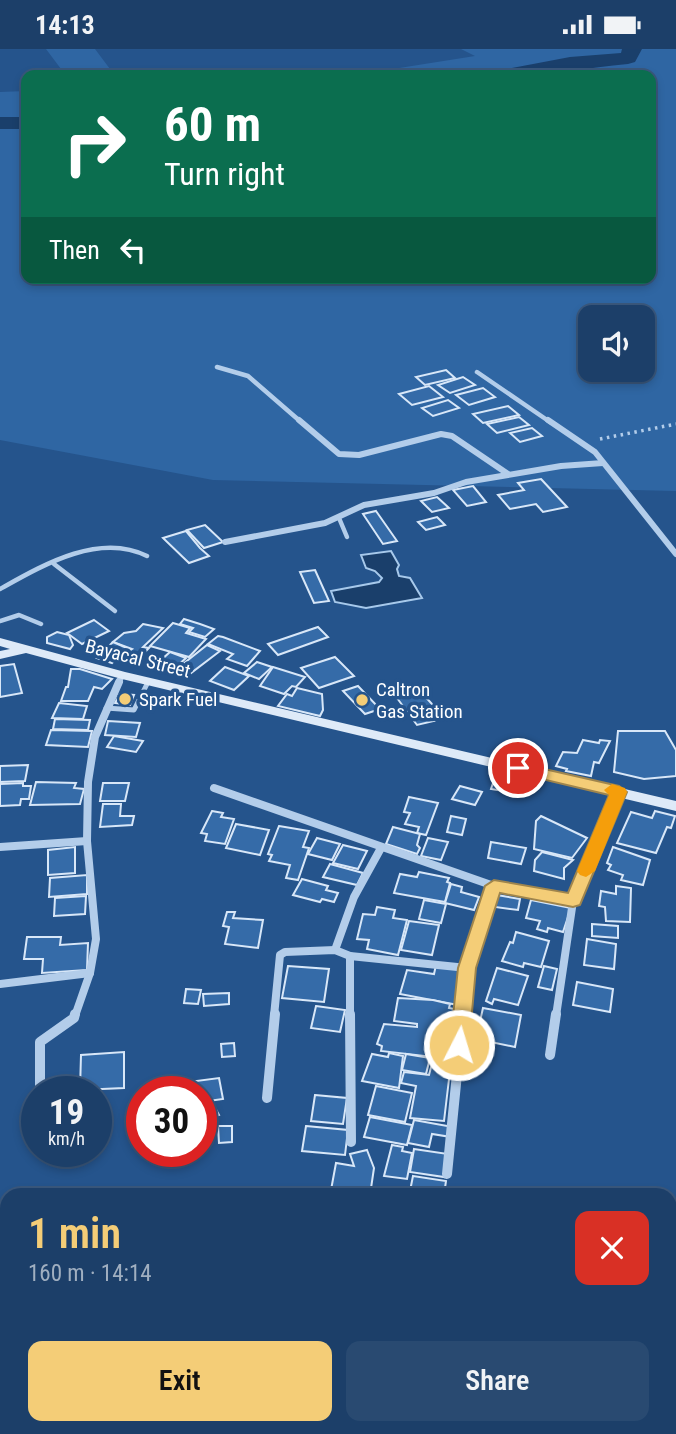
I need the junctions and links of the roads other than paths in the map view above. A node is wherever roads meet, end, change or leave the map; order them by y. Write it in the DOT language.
graph roads {
  1 [pos="217,367"];
  2 [pos="477,372"];
  3 [pos="603,463"];
  4 [pos="508,474"];
  5 [pos="339,518"];
  6 [pos="347,537"];
  7 [pos="225,542"];
  8 [pos="676,554"];
  9 [pos="146,556"];
  10 [pos="54,564"];
  11 [pos="0,589"];
  12 [pos="116,611"];
  13 [pos="0,621"];
  14 [pos="41,624"];
  15 [pos="0,642"];
  16 [pos="28,649"];
  17 [pos="0,655"];
  18 [pos="122,675"];
  19 [pos="149,681"];
  20 [pos="106,708"];
  21 [pos="214,788"];
  22 [pos="619,792"];
  23 [pos="676,795"];
  24 [pos="668,804"];
  25 [pos="87,841"];
  26 [pos="0,847"];
  27 [pos="381,848"];
  28 [pos="494,886"];
  29 [pos="573,901"];
  30 [pos="335,950"];
  31 [pos="350,956"];
  32 [pos="467,968"];
  33 [pos="90,973"];
  34 [pos="0,984"];
  35 [pos="550,1055"];
  36 [pos="40,1076"];
  37 [pos="267,1098"];
  38 [pos="351,1142"];
  39 [pos="447,1174"];
  1 -- 4 [label="street"];
  2 -- 3 [label="street"];
  3 -- 4 [label="street"];
  3 -- 8 [label="street"];
  4 -- 5 [label="street"];
  5 -- 6 [label="lane"];
  5 -- 7 [label="street"];
  9 -- 10 [label="lane"];
  10 -- 11 [label="lane"];
  10 -- 12 [label="lane"];
  13 -- 14 [label="lane"];
  15 -- 16 [label="main road, Bayacal Street"];
  16 -- 17 [label="main road"];
  16 -- 18 [label="main road, Bayacal Street"];
  18 -- 19 [label="main road, Bayacal Street"];
  18 -- 20 [label="street"];
  19 -- 20 [label="lane"];
  19 -- 22 [label="main road, Bayacal Street"];
  20 -- 25 [label="street"];
  21 -- 27 [label="street"];
  22 -- 24 [label="main road, Bayacal Street"];
  22 -- 29 [label="street"];
  23 -- 24 [label="main road"];
  25 -- 26 [label="street"];
  25 -- 33 [label="street"];
  27 -- 28 [label="street"];
  27 -- 30 [label="street"];
  28 -- 29 [label="street"];
  28 -- 32 [label="street"];
  29 -- 35 [label="street"];
  30 -- 31 [label="street"];
  30 -- 37 [label="street"];
  31 -- 32 [label="street"];
  31 -- 38 [label="street"];
  32 -- 39 [label="street"];
  33 -- 34 [label="street"];
  33 -- 36 [label="street"];
}
